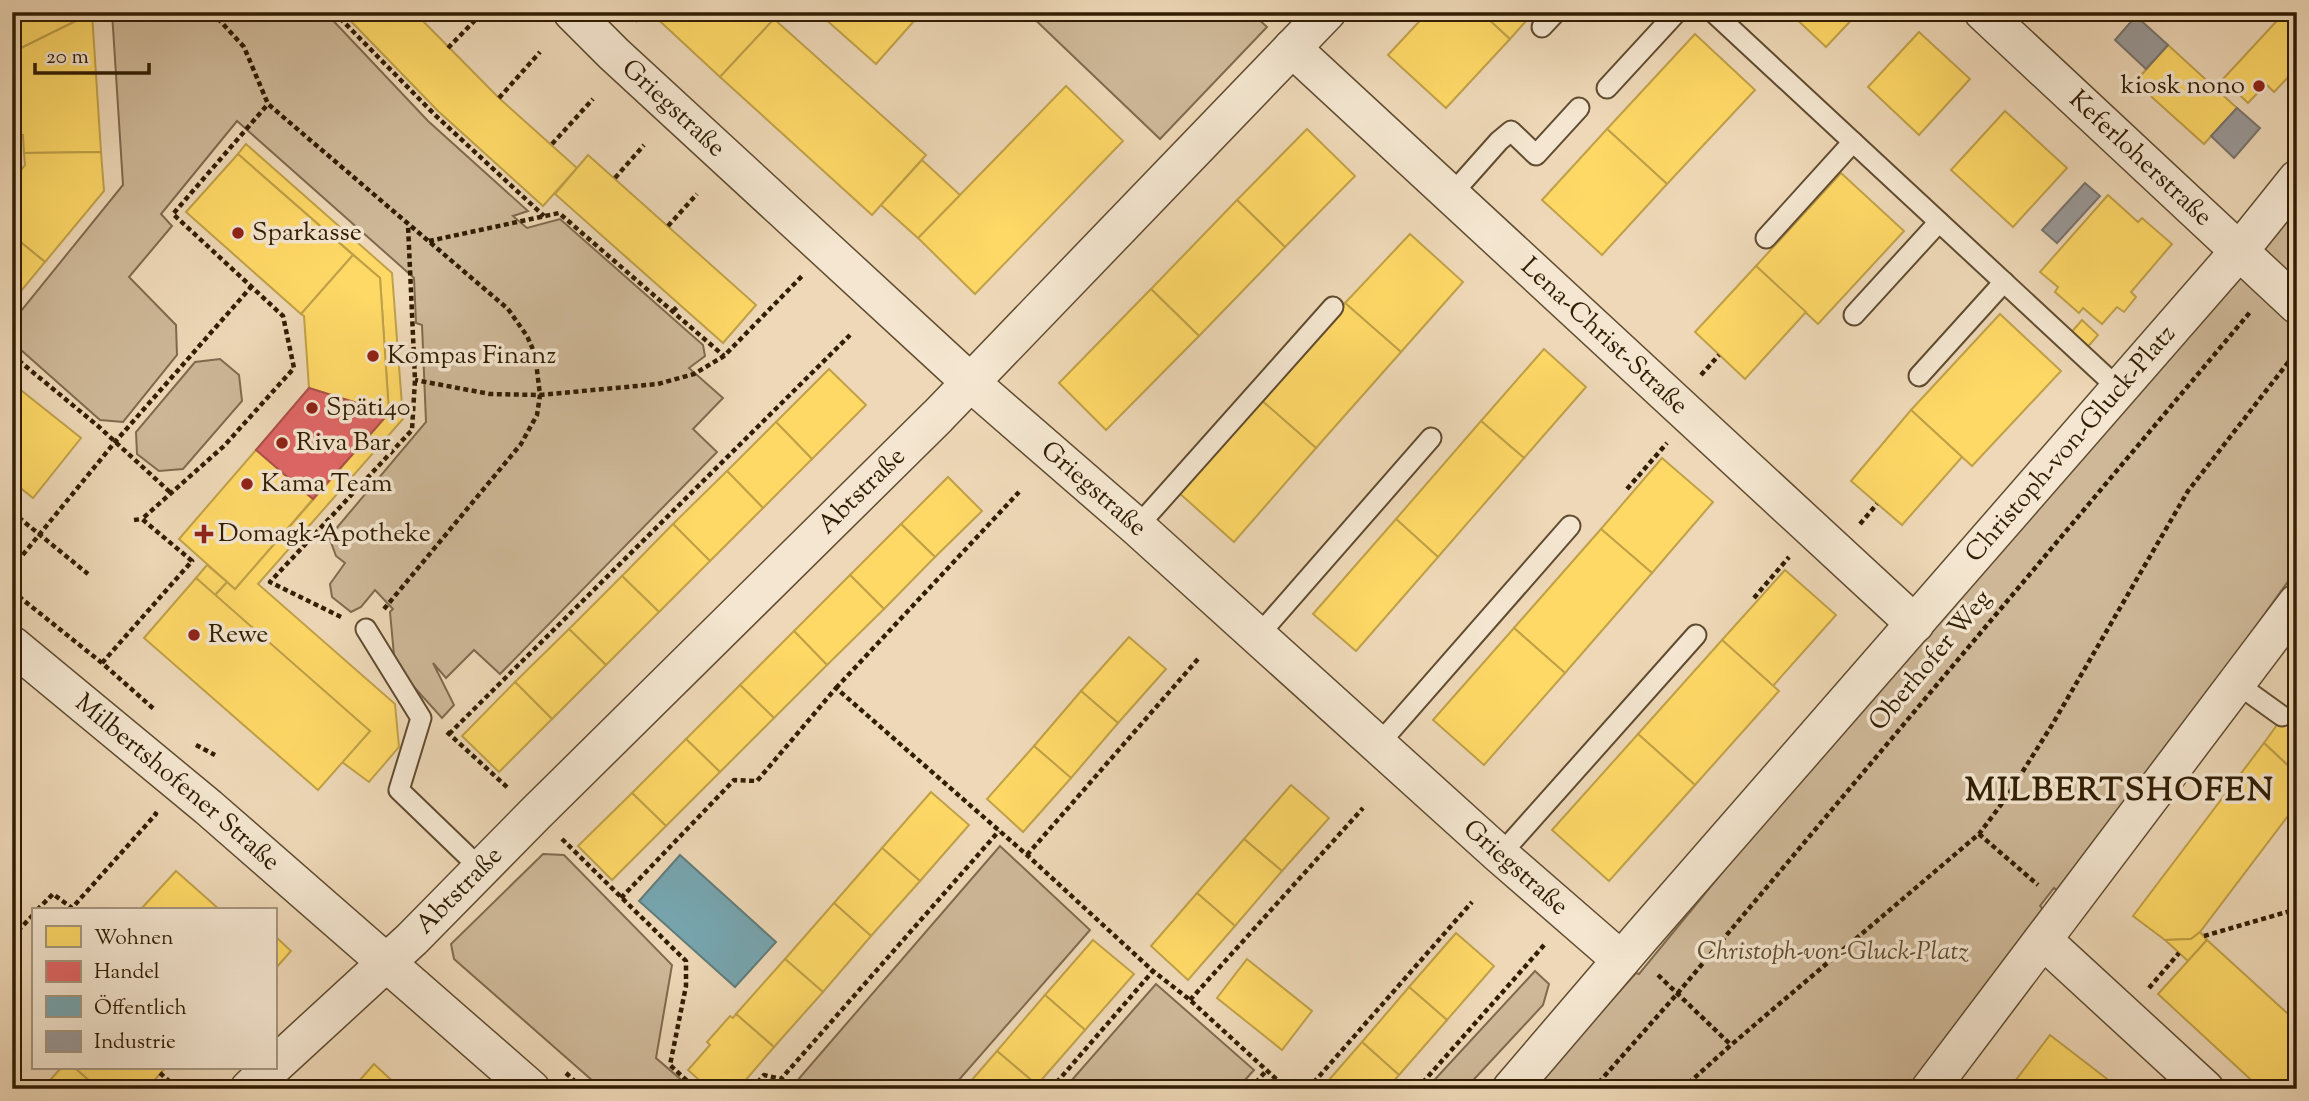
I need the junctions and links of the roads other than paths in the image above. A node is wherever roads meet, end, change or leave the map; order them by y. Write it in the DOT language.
graph roads {
  1 [pos="572,12"];
  2 [pos="1327,12"];
  3 [pos="1556,12"];
  4 [pos="1678,12"];
  5 [pos="1713,12"];
  6 [pos="1983,12"];
  7 [pos="1542,27"];
  8 [pos="1292,48"];
  9 [pos="1607,88"];
  10 [pos="1579,108"];
  11 [pos="1853,142"];
  12 [pos="2297,179"];
  13 [pos="1451,195"];
  14 [pos="1939,222"];
  15 [pos="1766,238"];
  16 [pos="2240,250"];
  17 [pos="2004,282"];
  18 [pos="2286,294"];
  19 [pos="1332,307"];
  20 [pos="1854,315"];
  21 [pos="1919,376"];
  22 [pos="970,382"];
  23 [pos="2119,389"];
  24 [pos="1431,438"];
  25 [pos="1570,526"];
  26 [pos="1138,527"];
  27 [pos="2297,603"];
  28 [pos="1915,624"];
  29 [pos="366,629"];
  30 [pos="1696,635"];
  31 [pos="1257,637"];
  32 [pos="12,645"];
  33 [pos="2236,683"];
  34 [pos="2282,716"];
  35 [pos="1378,746"];
  36 [pos="1500,855"];
  37 [pos="481,869"];
  38 [pos="2043,940"];
  39 [pos="387,963"];
  40 [pos="1638,966"];
  41 [pos="276,1063"];
  42 [pos="269,1070"];
  43 [pos="249,1089"];
  44 [pos="531,1089"];
  45 [pos="1511,1089"];
  46 [pos="1930,1089"];
  47 [pos="2205,1089"];
  1 -- 22 [label="street, Griegstraße"];
  2 -- 8 [label="street, Abtstraße"];
  3 -- 7 [label="lane"];
  4 -- 9 [label="lane"];
  5 -- 11 [label="lane"];
  6 -- 16 [label="street, Keferloherstraße"];
  8 -- 13 [label="street, Lena-Christ-Straße"];
  8 -- 22 [label="street, Abtstraße"];
  10 -- 13 [label="lane"];
  11 -- 14 [label="lane"];
  11 -- 15 [label="lane"];
  12 -- 16 [label="street, Christoph-von-Gluck-Platz"];
  13 -- 28 [label="street, Lena-Christ-Straße"];
  14 -- 17 [label="lane"];
  14 -- 20 [label="lane"];
  16 -- 18 [label="street, Keferloherstraße"];
  16 -- 23 [label="street, Christoph-von-Gluck-Platz"];
  17 -- 21 [label="lane"];
  17 -- 23 [label="lane"];
  19 -- 26 [label="lane"];
  22 -- 26 [label="street, Griegstraße"];
  22 -- 37 [label="street, Abtstraße"];
  23 -- 28 [label="street, Christoph-von-Gluck-Platz"];
  24 -- 31 [label="lane"];
  25 -- 35 [label="lane"];
  26 -- 31 [label="street, Griegstraße"];
  27 -- 33 [label="street"];
  28 -- 40 [label="street, Christoph-von-Gluck-Platz"];
  29 -- 37 [label="lane"];
  30 -- 36 [label="lane"];
  31 -- 35 [label="street, Griegstraße"];
  32 -- 39 [label="street, Milbertshofener Straße"];
  33 -- 34 [label="lane"];
  33 -- 38 [label="street"];
  35 -- 36 [label="street, Griegstraße"];
  36 -- 40 [label="street, Griegstraße"];
  37 -- 39 [label="street, Abtstraße"];
  38 -- 46 [label="street"];
  38 -- 47 [label="street"];
  39 -- 41 [label="street, Abtstraße"];
  39 -- 44 [label="street, Milbertshofener Straße"];
  40 -- 45 [label="street, Christoph-von-Gluck-Platz"];
  42 -- 43 [label="street, Abtstraße"];
}
